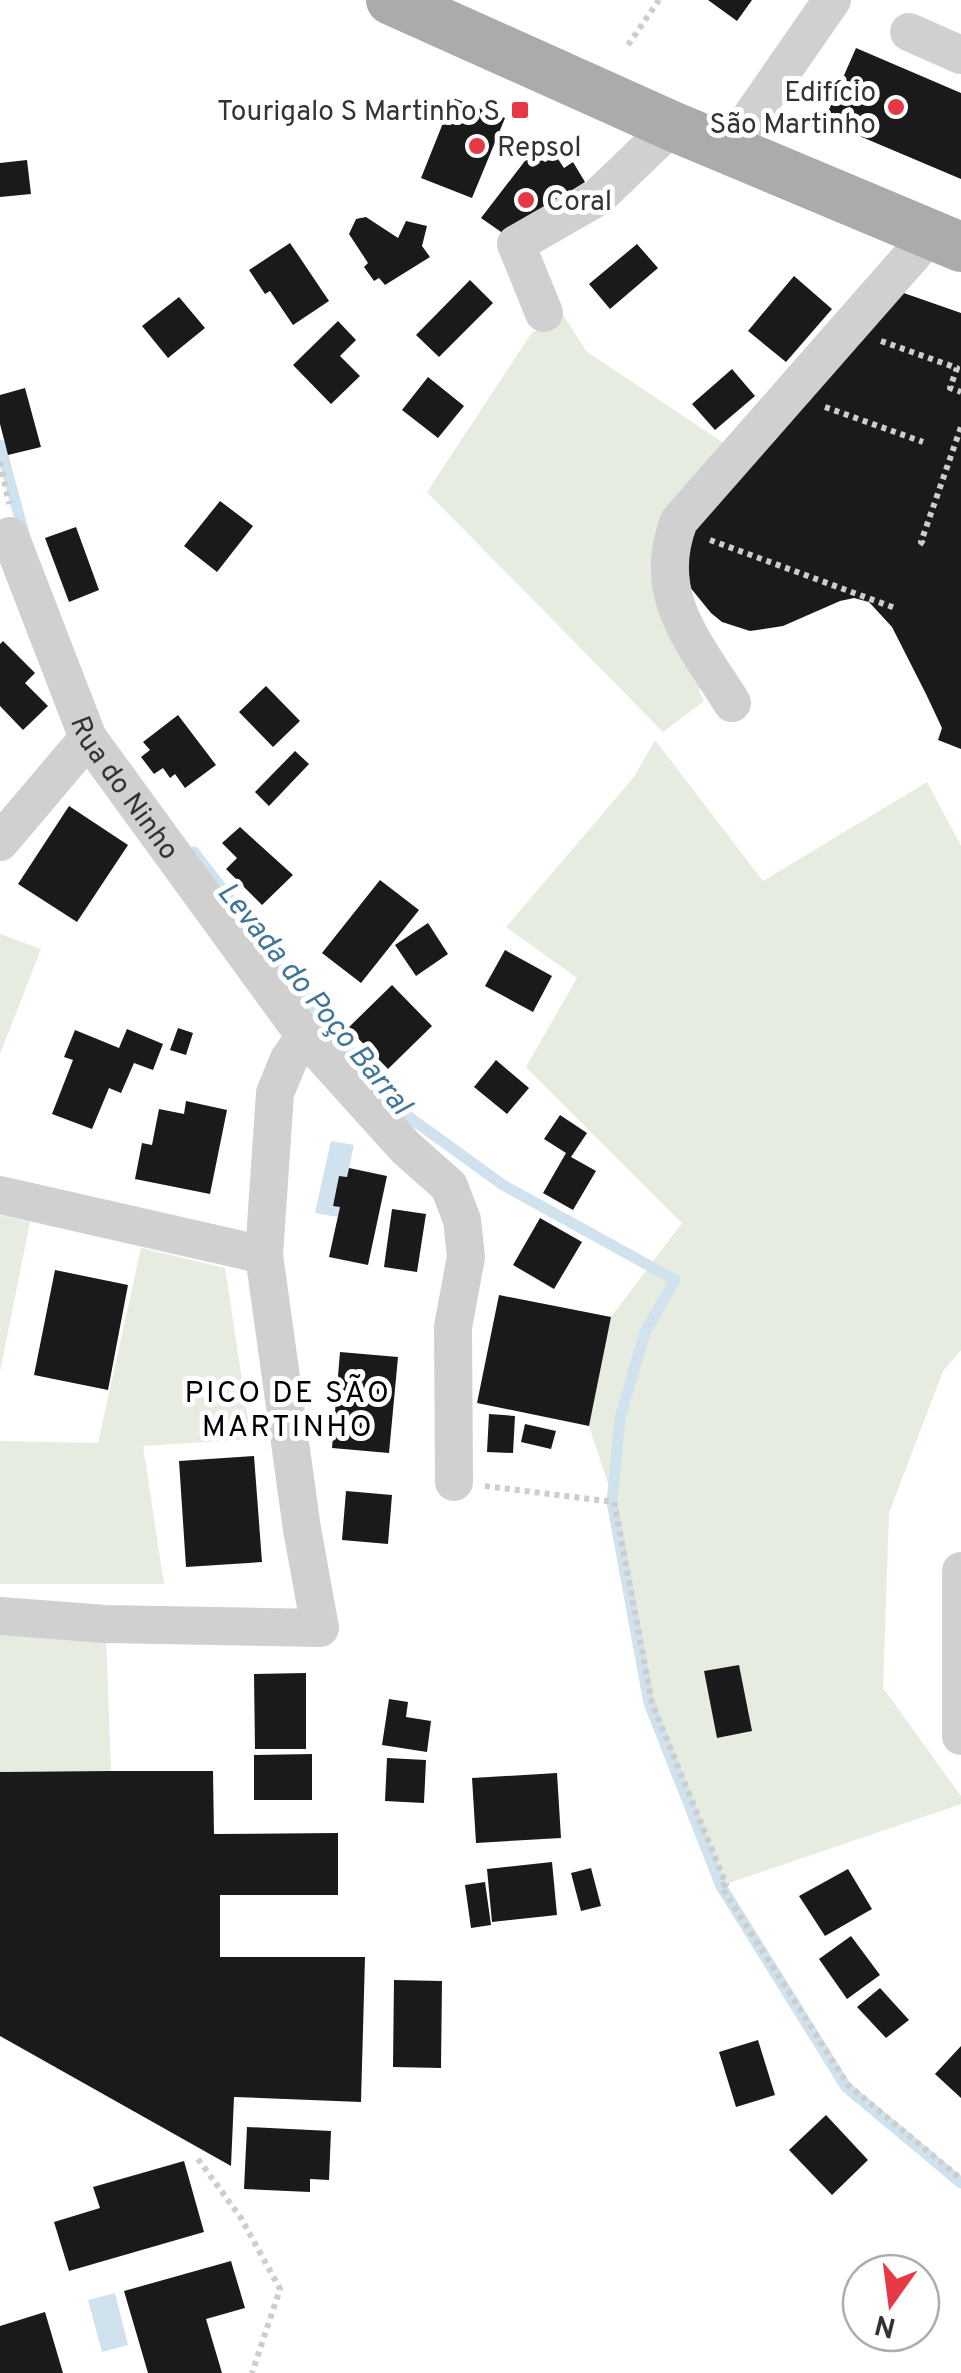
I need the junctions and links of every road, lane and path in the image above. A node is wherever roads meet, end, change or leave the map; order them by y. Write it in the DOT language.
graph roads {
  1 [pos="391,0"];
  2 [pos="659,0"];
  3 [pos="832,0"];
  4 [pos="908,32"];
  5 [pos="628,45"];
  6 [pos="961,55"];
  7 [pos="672,126"];
  8 [pos="728,150"];
  9 [pos="946,241"];
  10 [pos="544,313"];
  11 [pos="870,337"];
  12 [pos="961,392"];
  13 [pos="813,403"];
  14 [pos="961,427"];
  15 [pos="922,442"];
  16 [pos="10,536"];
  17 [pos="698,536"];
  18 [pos="924,544"];
  19 [pos="895,608"];
  20 [pos="732,704"];
  21 [pos="88,738"];
  22 [pos="0,842"];
  23 [pos="305,1036"];
  24 [pos="0,1195"];
  25 [pos="264,1255"];
  26 [pos="454,1482"];
  27 [pos="961,1571"];
  28 [pos="0,1616"];
  29 [pos="961,1736"];
  30 [pos="198,2159"];
  31 [pos="961,2179"];
  32 [pos="252,2373"];
  1 -- 7 [label="main road"];
  2 -- 5 [label="path"];
  3 -- 8 [label="street"];
  4 -- 6 [label="street"];
  7 -- 8 [label="main road"];
  7 -- 10 [label="street"];
  8 -- 9 [label="main road"];
  9 -- 20 [label="street"];
  11 -- 12 [label="path"];
  13 -- 15 [label="path"];
  14 -- 18 [label="path"];
  16 -- 21 [label="street, Rua do Ninho"];
  17 -- 19 [label="path"];
  21 -- 22 [label="street"];
  21 -- 23 [label="street, Rua do Ninho"];
  23 -- 25 [label="street"];
  23 -- 26 [label="street, Rua do Ninho"];
  24 -- 25 [label="street"];
  25 -- 28 [label="street"];
  26 -- 31 [label="path"];
  27 -- 29 [label="street"];
  30 -- 32 [label="path"];
}
